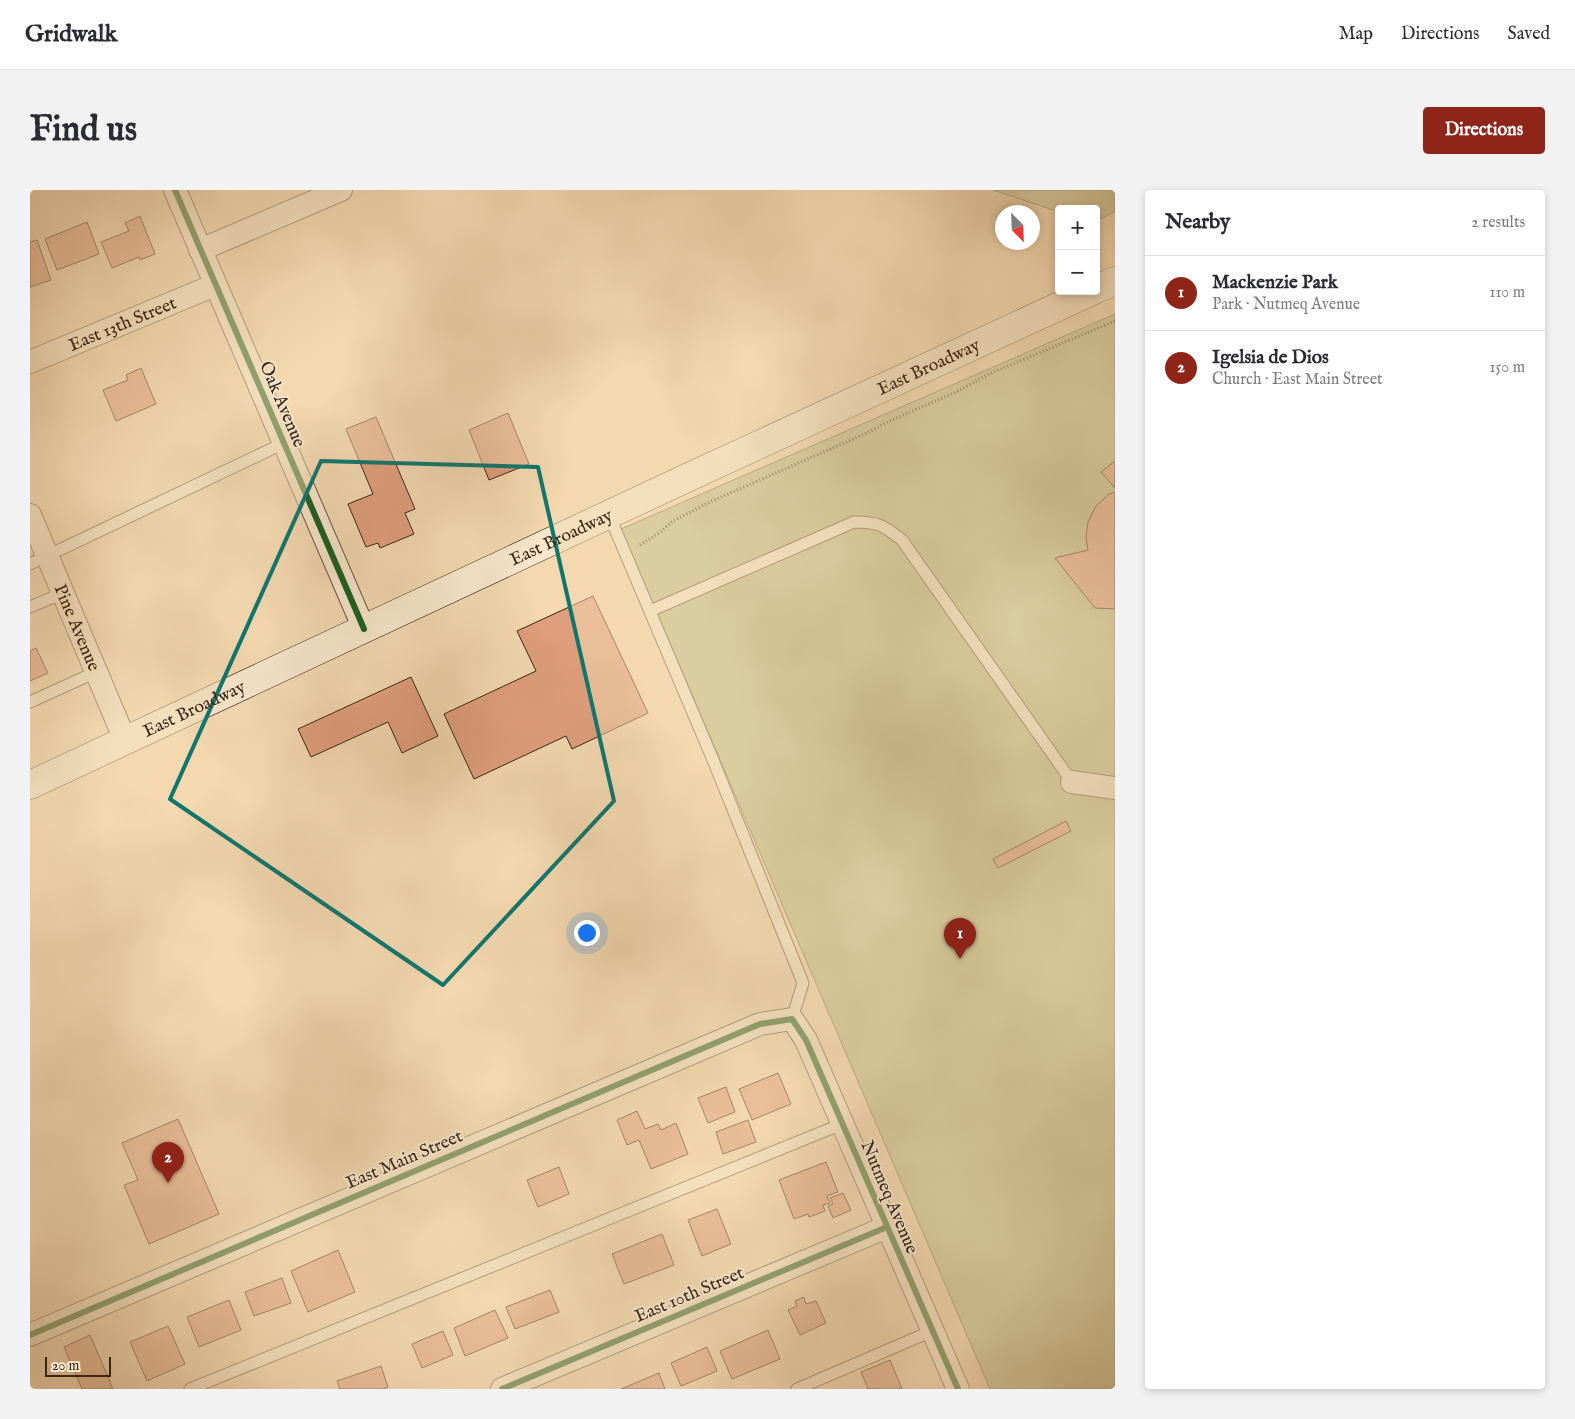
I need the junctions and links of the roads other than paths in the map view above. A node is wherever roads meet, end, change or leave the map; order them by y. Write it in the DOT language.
graph roads {
  1 [pos="175,190"];
  2 [pos="341,190"];
  3 [pos="200,250"];
  4 [pos="1115,281"];
  5 [pos="215,285"];
  6 [pos="1100,287"];
  7 [pos="1083,295"];
  8 [pos="30,362"];
  9 [pos="284,443"];
  10 [pos="30,515"];
  11 [pos="609,515"];
  12 [pos="39,560"];
  13 [pos="63,593"];
  14 [pos="30,607"];
  15 [pos="650,611"];
  16 [pos="364,629"];
  17 [pos="96,672"];
  18 [pos="30,702"];
  19 [pos="125,740"];
  20 [pos="1072,782"];
  21 [pos="30,785"];
  22 [pos="1115,788"];
  23 [pos="792,1019"];
  24 [pos="842,1124"];
  25 [pos="887,1227"];
  26 [pos="932,1331"];
  27 [pos="30,1335"];
  28 [pos="190,1389"];
  29 [pos="502,1389"];
  30 [pos="796,1389"];
  31 [pos="958,1389"];
  1 -- 3 [label="street, Oak Avenue"];
  2 -- 3 [label="street"];
  3 -- 5 [label="street, Oak Avenue"];
  4 -- 6 [label="main road"];
  5 -- 8 [label="street, East 13th Street"];
  5 -- 9 [label="street, Oak Avenue"];
  7 -- 11 [label="main road, East Broadway"];
  9 -- 12 [label="lane"];
  9 -- 16 [label="street, Oak Avenue"];
  10 -- 12 [label="street, Pine Avenue"];
  11 -- 15 [label="lane"];
  11 -- 16 [label="main road, East Broadway"];
  12 -- 13 [label="street, Pine Avenue"];
  13 -- 14 [label="lane"];
  13 -- 17 [label="street, Pine Avenue"];
  15 -- 20 [label="lane"];
  15 -- 23 [label="lane"];
  16 -- 19 [label="main road, East Broadway"];
  17 -- 18 [label="lane"];
  17 -- 19 [label="street, Pine Avenue"];
  19 -- 21 [label="main road, East Broadway"];
  20 -- 22 [label="street"];
  23 -- 24 [label="street, Nutmeq Avenue"];
  23 -- 27 [label="street, East Main Street"];
  24 -- 25 [label="street, Nutmeq Avenue"];
  24 -- 28 [label="lane"];
  25 -- 26 [label="street, Nutmeq Avenue"];
  25 -- 29 [label="street, East 10th Street"];
  26 -- 30 [label="lane"];
  26 -- 31 [label="street, Nutmeq Avenue"];
}
